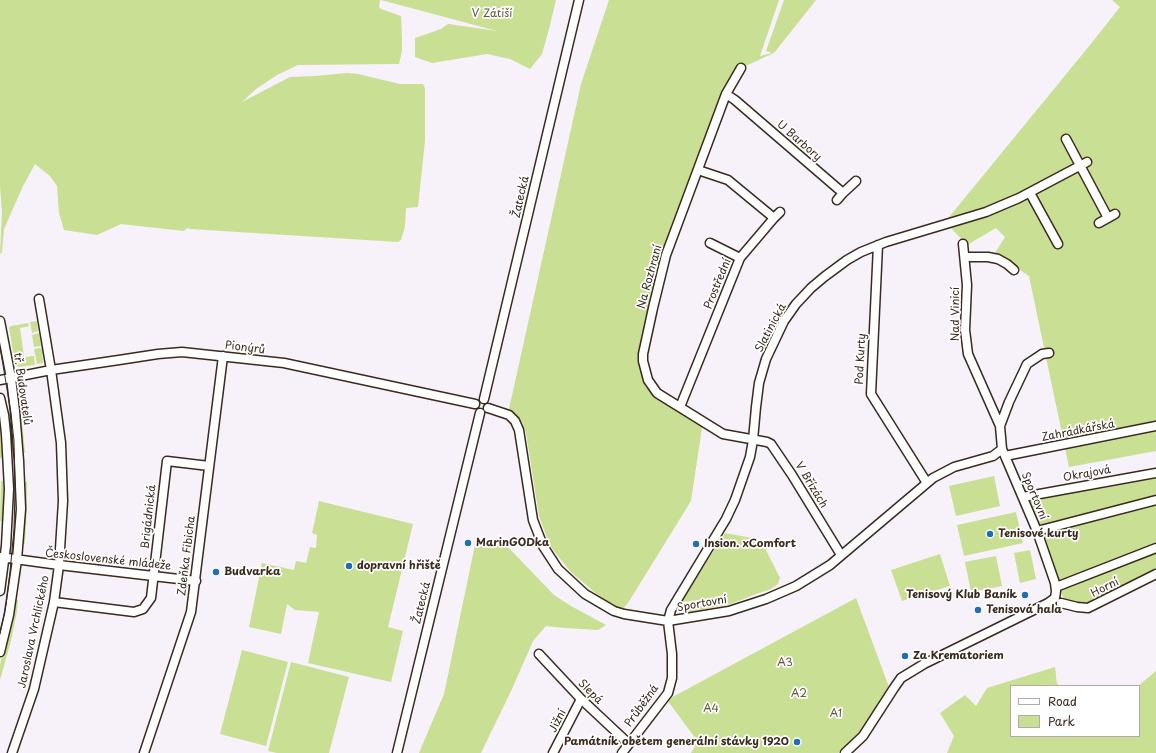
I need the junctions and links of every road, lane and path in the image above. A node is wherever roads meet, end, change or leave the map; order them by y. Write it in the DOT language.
graph roads {
  1 [pos="579,0"];
  2 [pos="741,68"];
  3 [pos="726,94"];
  4 [pos="1066,139"];
  5 [pos="1084,164"];
  6 [pos="698,170"];
  7 [pos="856,181"];
  8 [pos="1030,192"];
  9 [pos="843,193"];
  10 [pos="837,200"];
  11 [pos="1099,223"];
  12 [pos="710,243"];
  13 [pos="963,244"];
  14 [pos="1058,244"];
  15 [pos="878,245"];
  16 [pos="964,256"];
  17 [pos="740,258"];
  18 [pos="1014,270"];
  19 [pos="39,299"];
  20 [pos="0,321"];
  21 [pos="1049,353"];
  22 [pos="223,356"];
  23 [pos="51,370"];
  24 [pos="11,378"];
  25 [pos="0,380"];
  26 [pos="0,398"];
  27 [pos="484,399"];
  28 [pos="475,404"];
  29 [pos="680,407"];
  30 [pos="488,408"];
  31 [pos="480,413"];
  32 [pos="1000,426"];
  33 [pos="1156,426"];
  34 [pos="753,440"];
  35 [pos="1004,453"];
  36 [pos="209,466"];
  37 [pos="1156,473"];
  38 [pos="927,483"];
  39 [pos="1022,497"];
  40 [pos="1156,500"];
  41 [pos="1037,531"];
  42 [pos="1156,548"];
  43 [pos="841,555"];
  44 [pos="2,558"];
  45 [pos="17,560"];
  46 [pos="59,565"];
  47 [pos="1156,574"];
  48 [pos="153,576"];
  49 [pos="196,581"];
  50 [pos="1056,586"];
  51 [pos="0,591"];
  52 [pos="1058,600"];
  53 [pos="54,602"];
  54 [pos="668,621"];
  55 [pos="0,652"];
  56 [pos="538,654"];
  57 [pos="581,699"];
  58 [pos="628,743"];
  59 [pos="12,753"];
  60 [pos="144,753"];
  61 [pos="397,753"];
  62 [pos="553,753"];
  63 [pos="622,753"];
  64 [pos="845,753"];
  1 -- 27 [label="street, Žatecká"];
  2 -- 3 [label="street, Na Rozhraní"];
  3 -- 6 [label="street, Na Rozhraní"];
  3 -- 9 [label="street, U Barbory"];
  4 -- 5 [label="street"];
  5 -- 8 [label="street, Slatinická"];
  5 -- 11 [label="street"];
  6 -- 17 [label="street, Prostřední"];
  6 -- 29 [label="street, Na Rozhraní"];
  7 -- 9 [label="street"];
  8 -- 14 [label="street"];
  8 -- 15 [label="street, Slatinická"];
  9 -- 10 [label="street"];
  12 -- 17 [label="street"];
  13 -- 16 [label="street, Nad Vinicí"];
  15 -- 34 [label="street, Slatinická"];
  15 -- 38 [label="street, Pod Kurty"];
  16 -- 18 [label="street"];
  16 -- 32 [label="street, Nad Vinicí"];
  17 -- 29 [label="street, Prostřední"];
  19 -- 23 [label="street, Jaroslava Vrchlického"];
  20 -- 24 [label="street, tř. Budovatelů"];
  21 -- 32 [label="street, Sportovní"];
  22 -- 23 [label="street, Pionýrů"];
  22 -- 28 [label="street, Pionýrů"];
  22 -- 36 [label="street, Zdeňka Fibicha"];
  23 -- 24 [label="street, Pionýrů"];
  23 -- 46 [label="street, Jaroslava Vrchlického"];
  24 -- 25 [label="street, Pionýrů"];
  24 -- 45 [label="street, tř. Budovatelů"];
  26 -- 44 [label="street, tř. Budovatelů"];
  27 -- 28 [label="street"];
  27 -- 30 [label="street"];
  28 -- 31 [label="street"];
  29 -- 34 [label="street, Na Rozhraní"];
  30 -- 31 [label="street"];
  30 -- 54 [label="street, Sportovní"];
  31 -- 61 [label="street, Žatecká"];
  32 -- 35 [label="street, Sportovní"];
  33 -- 35 [label="street, Zahrádkářská"];
  34 -- 43 [label="street, V Břízách"];
  34 -- 54 [label="street, Slatinická"];
  35 -- 38 [label="street, Sportovní"];
  35 -- 39 [label="street, Sportovní"];
  36 -- 48 [label="street, Brigádnická"];
  36 -- 49 [label="street, Zdeňka Fibicha"];
  37 -- 39 [label="street, Okrajová"];
  38 -- 43 [label="street, Sportovní"];
  39 -- 41 [label="street, Sportovní"];
  40 -- 41 [label="street"];
  41 -- 50 [label="street, Sportovní"];
  42 -- 50 [label="street"];
  43 -- 54 [label="street, Sportovní"];
  44 -- 45 [label="street, Československé mládeže"];
  44 -- 51 [label="street, tř. Budovatelů"];
  45 -- 46 [label="street, Československé mládeže"];
  45 -- 55 [label="street, tř. Budovatelů"];
  46 -- 48 [label="street, Československé mládeže"];
  46 -- 53 [label="street, Jaroslava Vrchlického"];
  47 -- 52 [label="street, Horní"];
  48 -- 49 [label="street, Československé mládeže"];
  48 -- 53 [label="street, Brigádnická"];
  49 -- 60 [label="street, Zdeňka Fibicha"];
  50 -- 52 [label="street, Sportovní"];
  52 -- 64 [label="street"];
  53 -- 59 [label="street, Jaroslava Vrchlického"];
  54 -- 58 [label="street, Průběžná"];
  56 -- 57 [label="street, Slepá"];
  57 -- 58 [label="street, Slepá"];
  57 -- 62 [label="street, Jižní"];
  58 -- 63 [label="street, Průběžná"];
}
